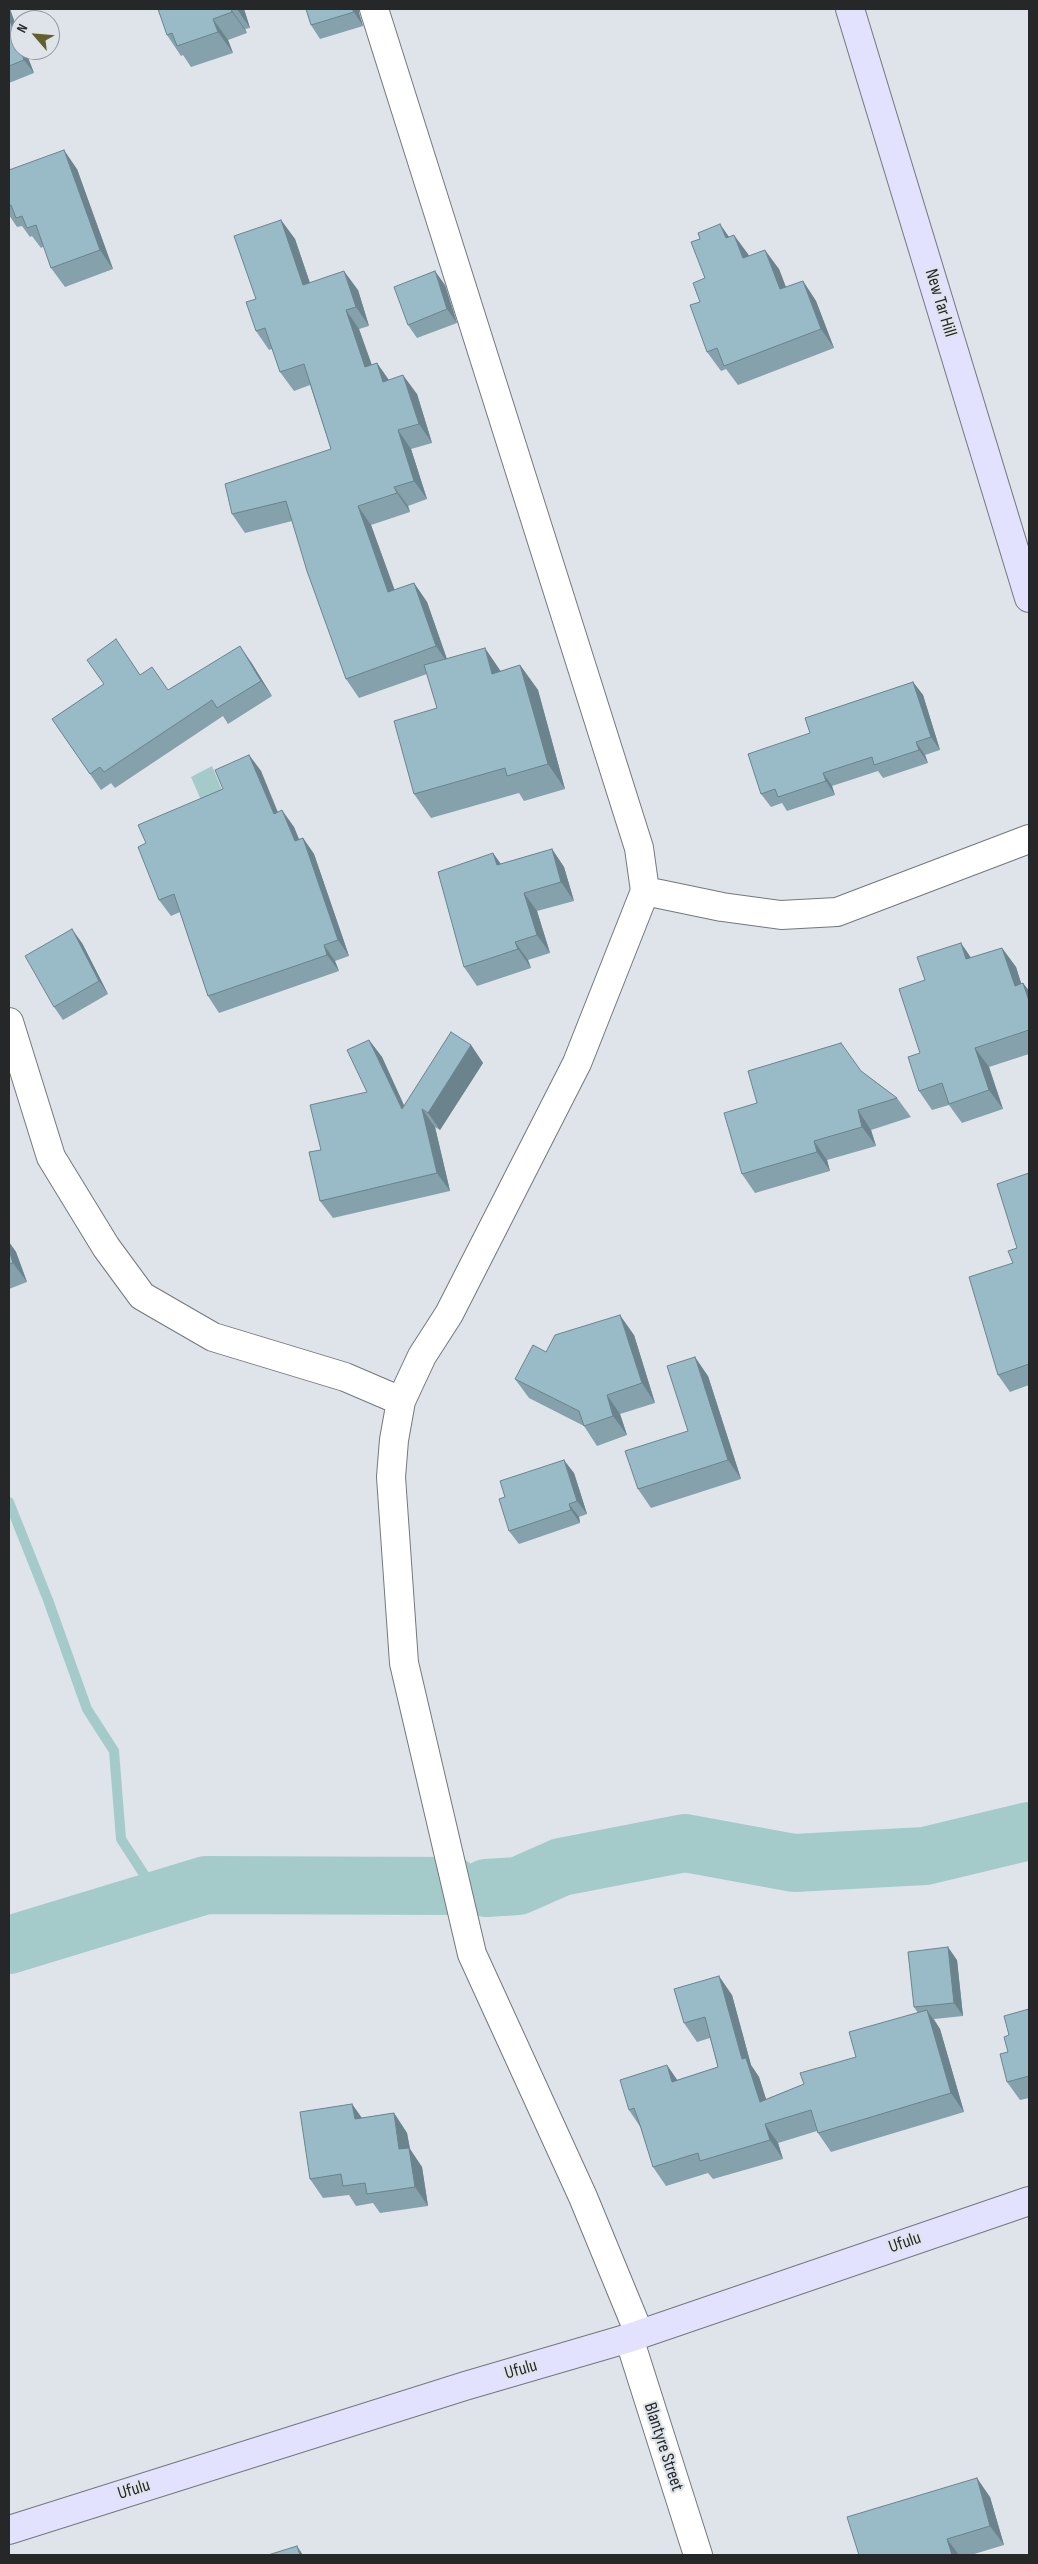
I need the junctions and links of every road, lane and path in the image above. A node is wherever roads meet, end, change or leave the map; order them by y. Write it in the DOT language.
graph roads {
  1 [pos="374,9"];
  2 [pos="850,9"];
  3 [pos="1029,598"];
  4 [pos="1029,839"];
  5 [pos="645,891"];
  6 [pos="9,1022"];
  7 [pos="401,1402"];
  8 [pos="1029,2201"];
  9 [pos="634,2335"];
  10 [pos="9,2530"];
  11 [pos="698,2555"];
  1 -- 5 [label="street"];
  2 -- 3 [label="street, New Tar Hill"];
  4 -- 5 [label="street"];
  5 -- 7 [label="street, Blantyre Street"];
  6 -- 7 [label="street"];
  7 -- 9 [label="street, Blantyre Street"];
  8 -- 9 [label="street, Ufulu"];
  9 -- 10 [label="street, Ufulu"];
  9 -- 11 [label="street, Blantyre Street"];
}
